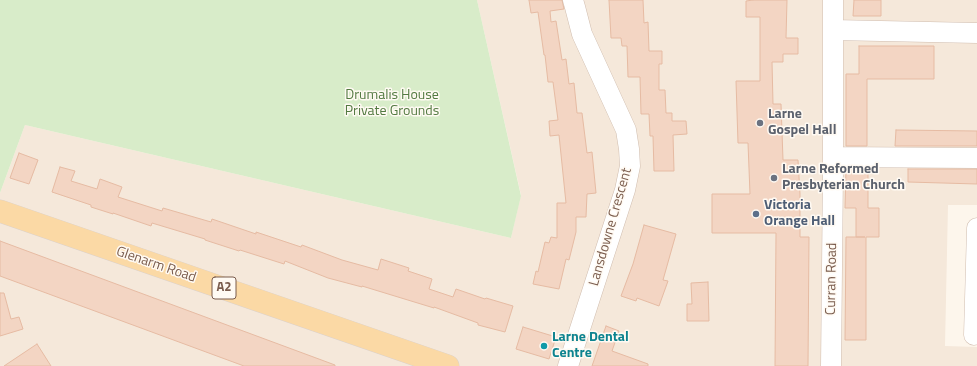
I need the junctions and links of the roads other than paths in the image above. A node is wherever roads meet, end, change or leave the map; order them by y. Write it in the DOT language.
graph roads {
  1 [pos="573,0"];
  2 [pos="833,0"];
  3 [pos="833,30"];
  4 [pos="977,33"];
  5 [pos="833,157"];
  6 [pos="977,158"];
  7 [pos="0,211"];
  8 [pos="977,228"];
  9 [pos="974,335"];
  10 [pos="448,366"];
  11 [pos="568,366"];
  12 [pos="831,366"];
  1 -- 11 [label="street, Lansdowne Crescent"];
  2 -- 3 [label="street, Curran Road"];
  3 -- 4 [label="street"];
  3 -- 5 [label="street, Curran Road"];
  5 -- 6 [label="street"];
  5 -- 12 [label="street, Curran Road"];
  7 -- 10 [label="main road, Glenarm Road / A2"];
  8 -- 9 [label="street"];
}
